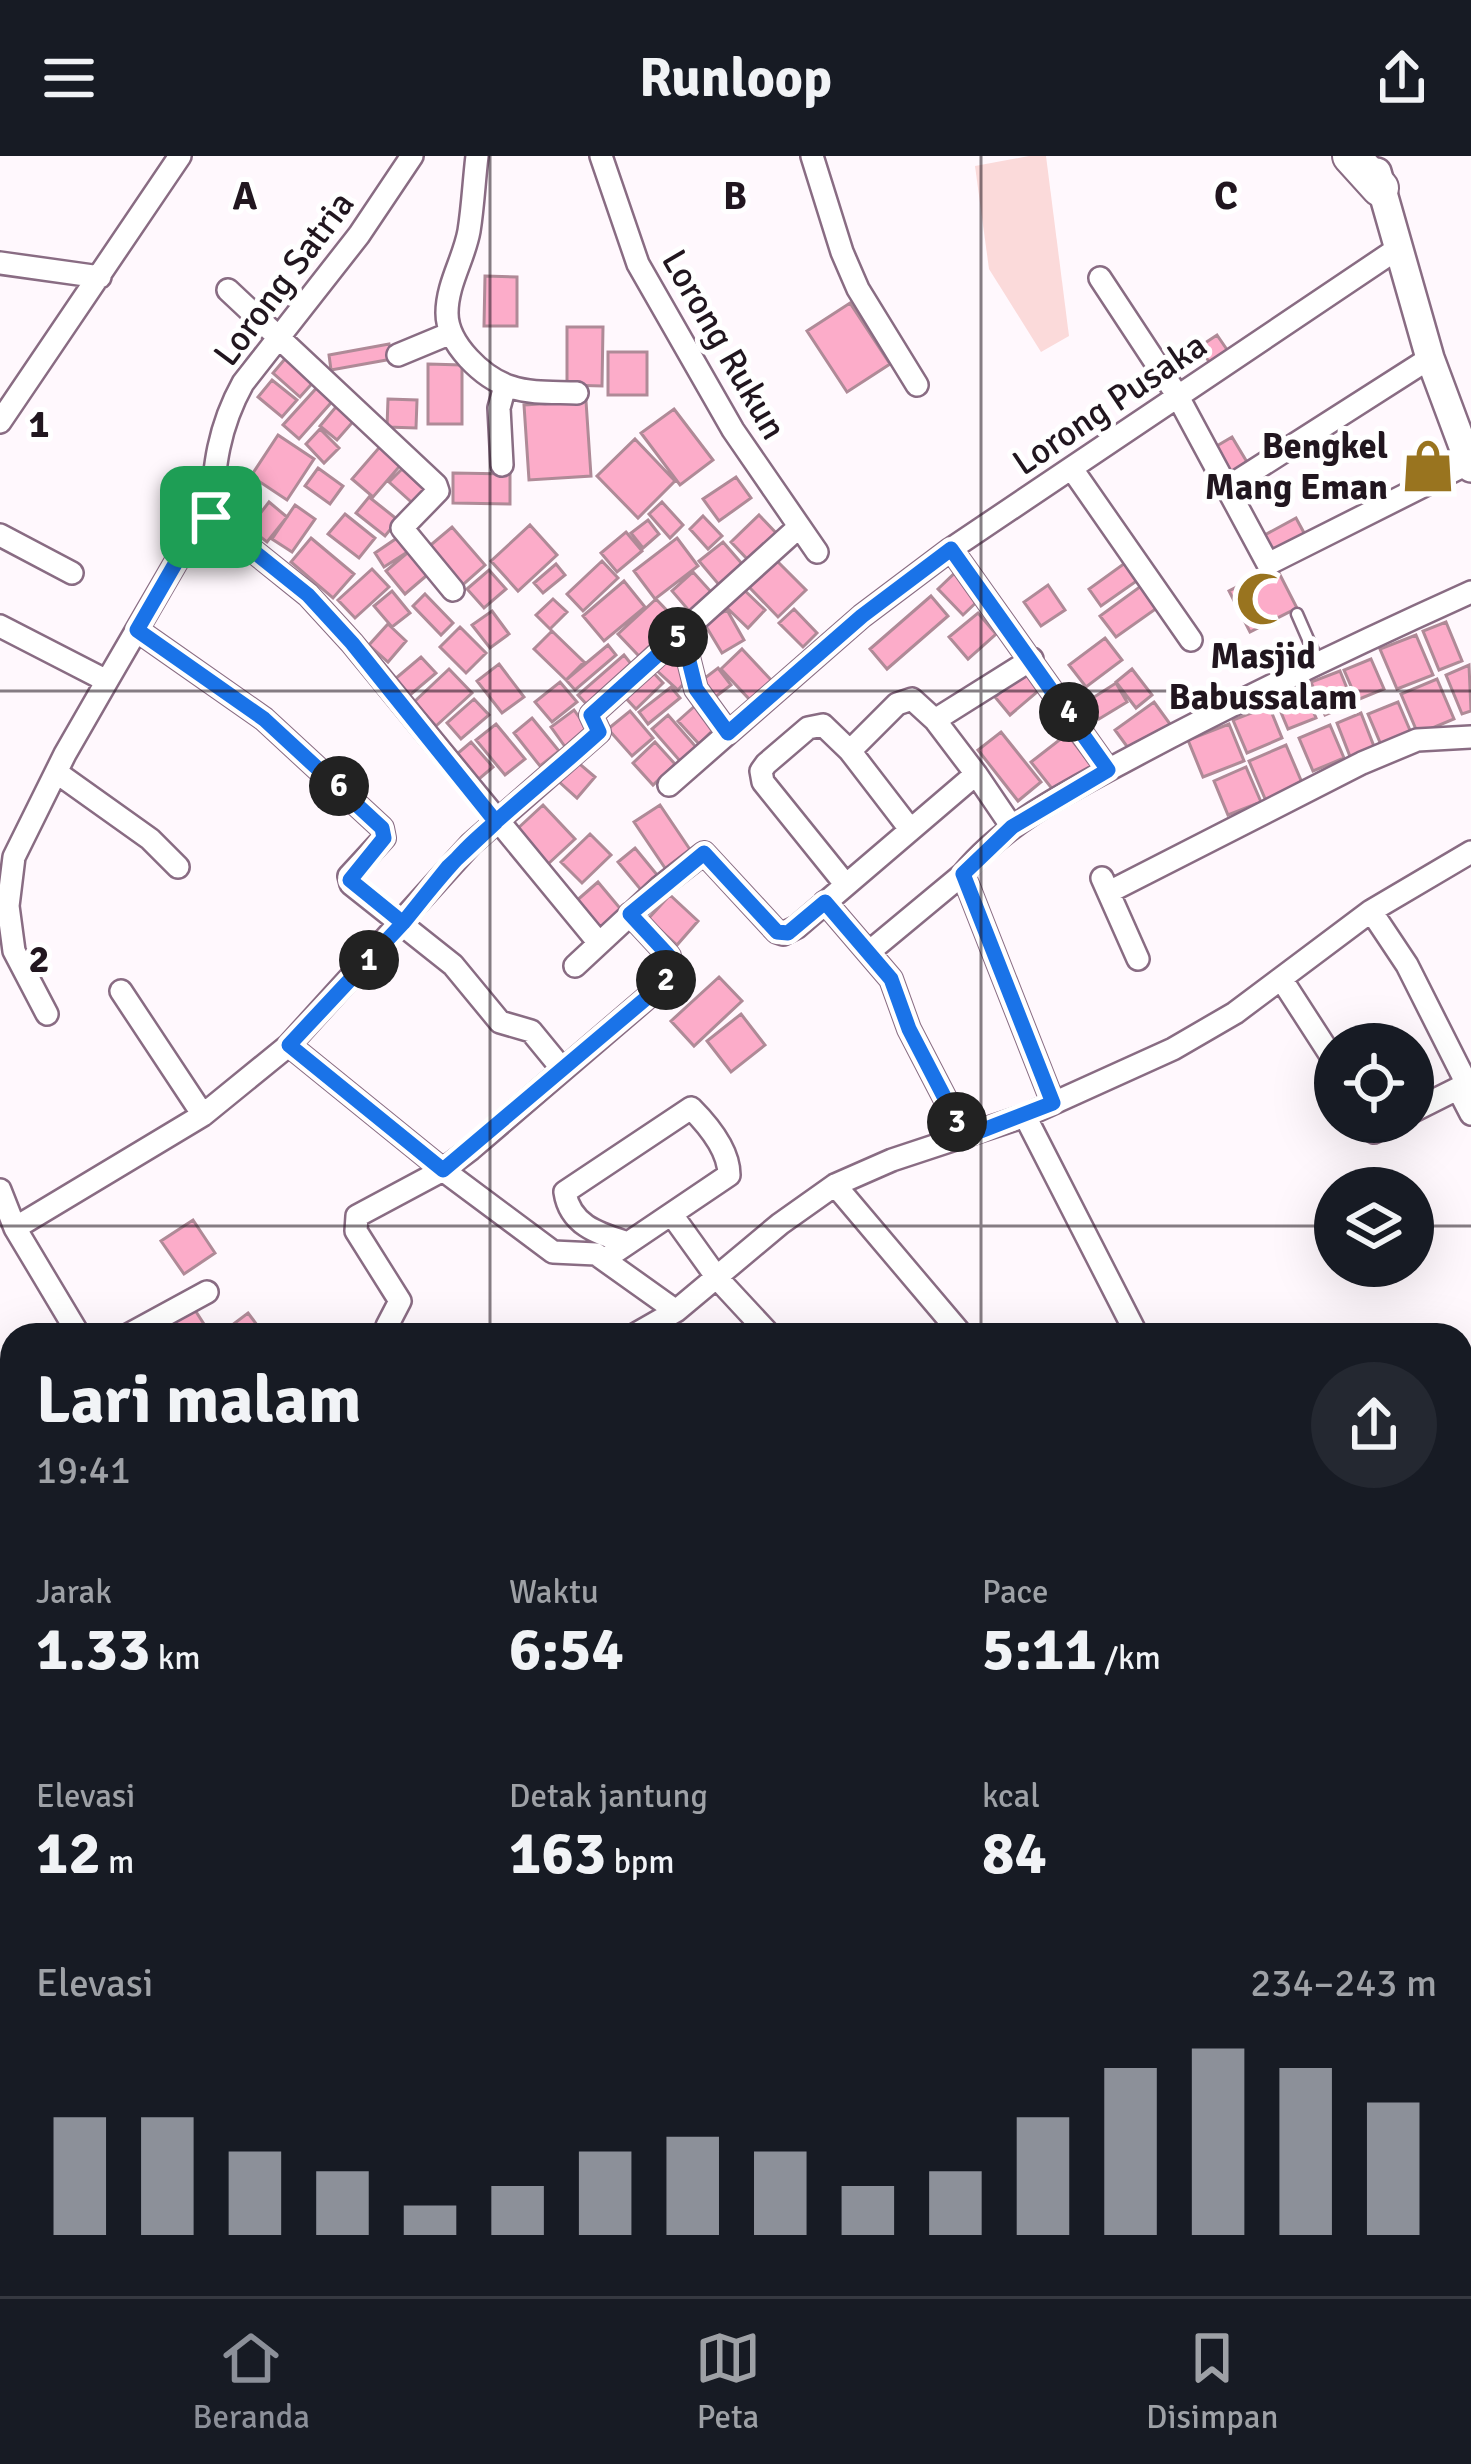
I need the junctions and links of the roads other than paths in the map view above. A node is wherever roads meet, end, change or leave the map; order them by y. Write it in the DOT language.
graph roads {
  1 [pos="180,156"];
  2 [pos="412,156"];
  3 [pos="477,156"];
  4 [pos="601,156"];
  5 [pos="812,156"];
  6 [pos="1373,166"];
  7 [pos="1396,248"];
  8 [pos="0,262"];
  9 [pos="100,277"];
  10 [pos="1100,278"];
  11 [pos="228,290"];
  12 [pos="451,333"];
  13 [pos="281,338"];
  14 [pos="398,355"];
  15 [pos="1430,358"];
  16 [pos="506,386"];
  17 [pos="917,386"];
  18 [pos="577,392"];
  19 [pos="1178,395"];
  20 [pos="0,422"];
  21 [pos="1463,424"];
  22 [pos="502,465"];
  23 [pos="1470,466"];
  24 [pos="1072,469"];
  25 [pos="1228,487"];
  26 [pos="211,517"];
  27 [pos="799,527"];
  28 [pos="0,535"];
  29 [pos="951,549"];
  30 [pos="817,552"];
  31 [pos="72,573"];
  32 [pos="453,590"];
  33 [pos="1471,592"];
  34 [pos="1297,614"];
  35 [pos="0,626"];
  36 [pos="137,630"];
  37 [pos="682,633"];
  38 [pos="1191,640"];
  39 [pos="1032,659"];
  40 [pos="1318,662"];
  41 [pos="107,680"];
  42 [pos="935,720"];
  43 [pos="728,733"];
  44 [pos="1471,737"];
  45 [pos="850,752"];
  46 [pos="1108,770"];
  47 [pos="56,772"];
  48 [pos="976,775"];
  49 [pos="668,785"];
  50 [pos="496,822"];
  51 [pos="1012,827"];
  52 [pos="910,829"];
  53 [pos="1471,852"];
  54 [pos="7,854"];
  55 [pos="178,867"];
  56 [pos="963,874"];
  57 [pos="846,884"];
  58 [pos="825,902"];
  59 [pos="4,904"];
  60 [pos="1371,911"];
  61 [pos="630,914"];
  62 [pos="403,923"];
  63 [pos="599,943"];
  64 [pos="869,952"];
  65 [pos="1138,959"];
  66 [pos="574,966"];
  67 [pos="1282,980"];
  68 [pos="121,992"];
  69 [pos="47,1014"];
  70 [pos="1314,1030"];
  71 [pos="289,1045"];
  72 [pos="562,1070"];
  73 [pos="1465,1085"];
  74 [pos="1434,1101"];
  75 [pos="1053,1103"];
  76 [pos="1471,1114"];
  77 [pos="203,1115"];
  78 [pos="1025,1116"];
  79 [pos="965,1137"];
  80 [pos="443,1170"];
  81 [pos="835,1185"];
  82 [pos="0,1190"];
  83 [pos="672,1214"];
  84 [pos="16,1228"];
  85 [pos="718,1280"];
  86 [pos="207,1292"];
  87 [pos="676,1311"];
  88 [pos="72,1323"];
  89 [pos="150,1323"];
  90 [pos="389,1323"];
  91 [pos="655,1323"];
  92 [pos="759,1323"];
  93 [pos="952,1323"];
  94 [pos="1131,1323"];
  1 -- 9 [label="street"];
  2 -- 13 [label="street, Lorong Satria"];
  3 -- 12 [label="street"];
  4 -- 27 [label="street, Lorong Rukun"];
  5 -- 17 [label="street"];
  6 -- 7 [label="street"];
  7 -- 15 [label="street"];
  7 -- 19 [label="street, Lorong Pusaka"];
  8 -- 9 [label="street"];
  9 -- 20 [label="street"];
  10 -- 19 [label="street"];
  11 -- 13 [label="street"];
  12 -- 14 [label="street"];
  12 -- 16 [label="street"];
  13 -- 26 [label="street, Lorong Satria"];
  13 -- 32 [label="street"];
  15 -- 21 [label="street"];
  15 -- 25 [label="street"];
  16 -- 18 [label="street"];
  16 -- 22 [label="street"];
  19 -- 24 [label="street, Lorong Pusaka"];
  19 -- 25 [label="street"];
  21 -- 23 [label="street"];
  23 -- 25 [label="street"];
  24 -- 29 [label="street, Lorong Pusaka"];
  24 -- 38 [label="street"];
  26 -- 36 [label="street"];
  26 -- 50 [label="street"];
  27 -- 30 [label="street, Lorong Rukun"];
  27 -- 37 [label="street"];
  28 -- 31 [label="street"];
  29 -- 39 [label="street"];
  29 -- 43 [label="street, Lorong Pusaka"];
  33 -- 40 [label="street"];
  34 -- 40 [label="lane"];
  35 -- 41 [label="street"];
  36 -- 41 [label="street"];
  36 -- 62 [label="street"];
  37 -- 43 [label="street"];
  37 -- 50 [label="street"];
  39 -- 42 [label="street"];
  39 -- 46 [label="street"];
  40 -- 46 [label="street"];
  41 -- 47 [label="street"];
  42 -- 45 [label="street"];
  42 -- 48 [label="street"];
  43 -- 49 [label="street"];
  44 -- 65 [label="street"];
  45 -- 52 [label="street"];
  45 -- 57 [label="street"];
  46 -- 51 [label="street"];
  47 -- 54 [label="street"];
  47 -- 55 [label="street"];
  48 -- 51 [label="street"];
  48 -- 52 [label="street"];
  50 -- 62 [label="street"];
  50 -- 63 [label="street"];
  51 -- 56 [label="street"];
  52 -- 57 [label="street"];
  53 -- 60 [label="street"];
  54 -- 59 [label="street"];
  56 -- 64 [label="street"];
  56 -- 75 [label="street"];
  57 -- 58 [label="street"];
  58 -- 61 [label="street"];
  58 -- 64 [label="street"];
  59 -- 69 [label="street"];
  60 -- 67 [label="street"];
  60 -- 73 [label="street"];
  61 -- 63 [label="street"];
  61 -- 72 [label="street"];
  62 -- 71 [label="street"];
  62 -- 72 [label="street"];
  63 -- 66 [label="street"];
  64 -- 79 [label="street"];
  67 -- 70 [label="street"];
  67 -- 75 [label="street"];
  68 -- 77 [label="street"];
  71 -- 77 [label="street"];
  71 -- 80 [label="street"];
  72 -- 80 [label="street"];
  73 -- 74 [label="street"];
  73 -- 76 [label="street"];
  75 -- 78 [label="street"];
  77 -- 84 [label="street"];
  78 -- 79 [label="street"];
  78 -- 94 [label="street"];
  79 -- 81 [label="street"];
  80 -- 87 [label="street"];
  80 -- 90 [label="street"];
  81 -- 85 [label="street"];
  81 -- 93 [label="street"];
  82 -- 84 [label="street"];
  83 -- 83 [label="street"];
  83 -- 85 [label="street"];
  84 -- 88 [label="street"];
  85 -- 87 [label="street"];
  85 -- 92 [label="street"];
  86 -- 89 [label="street"];
  87 -- 91 [label="street"];
}
